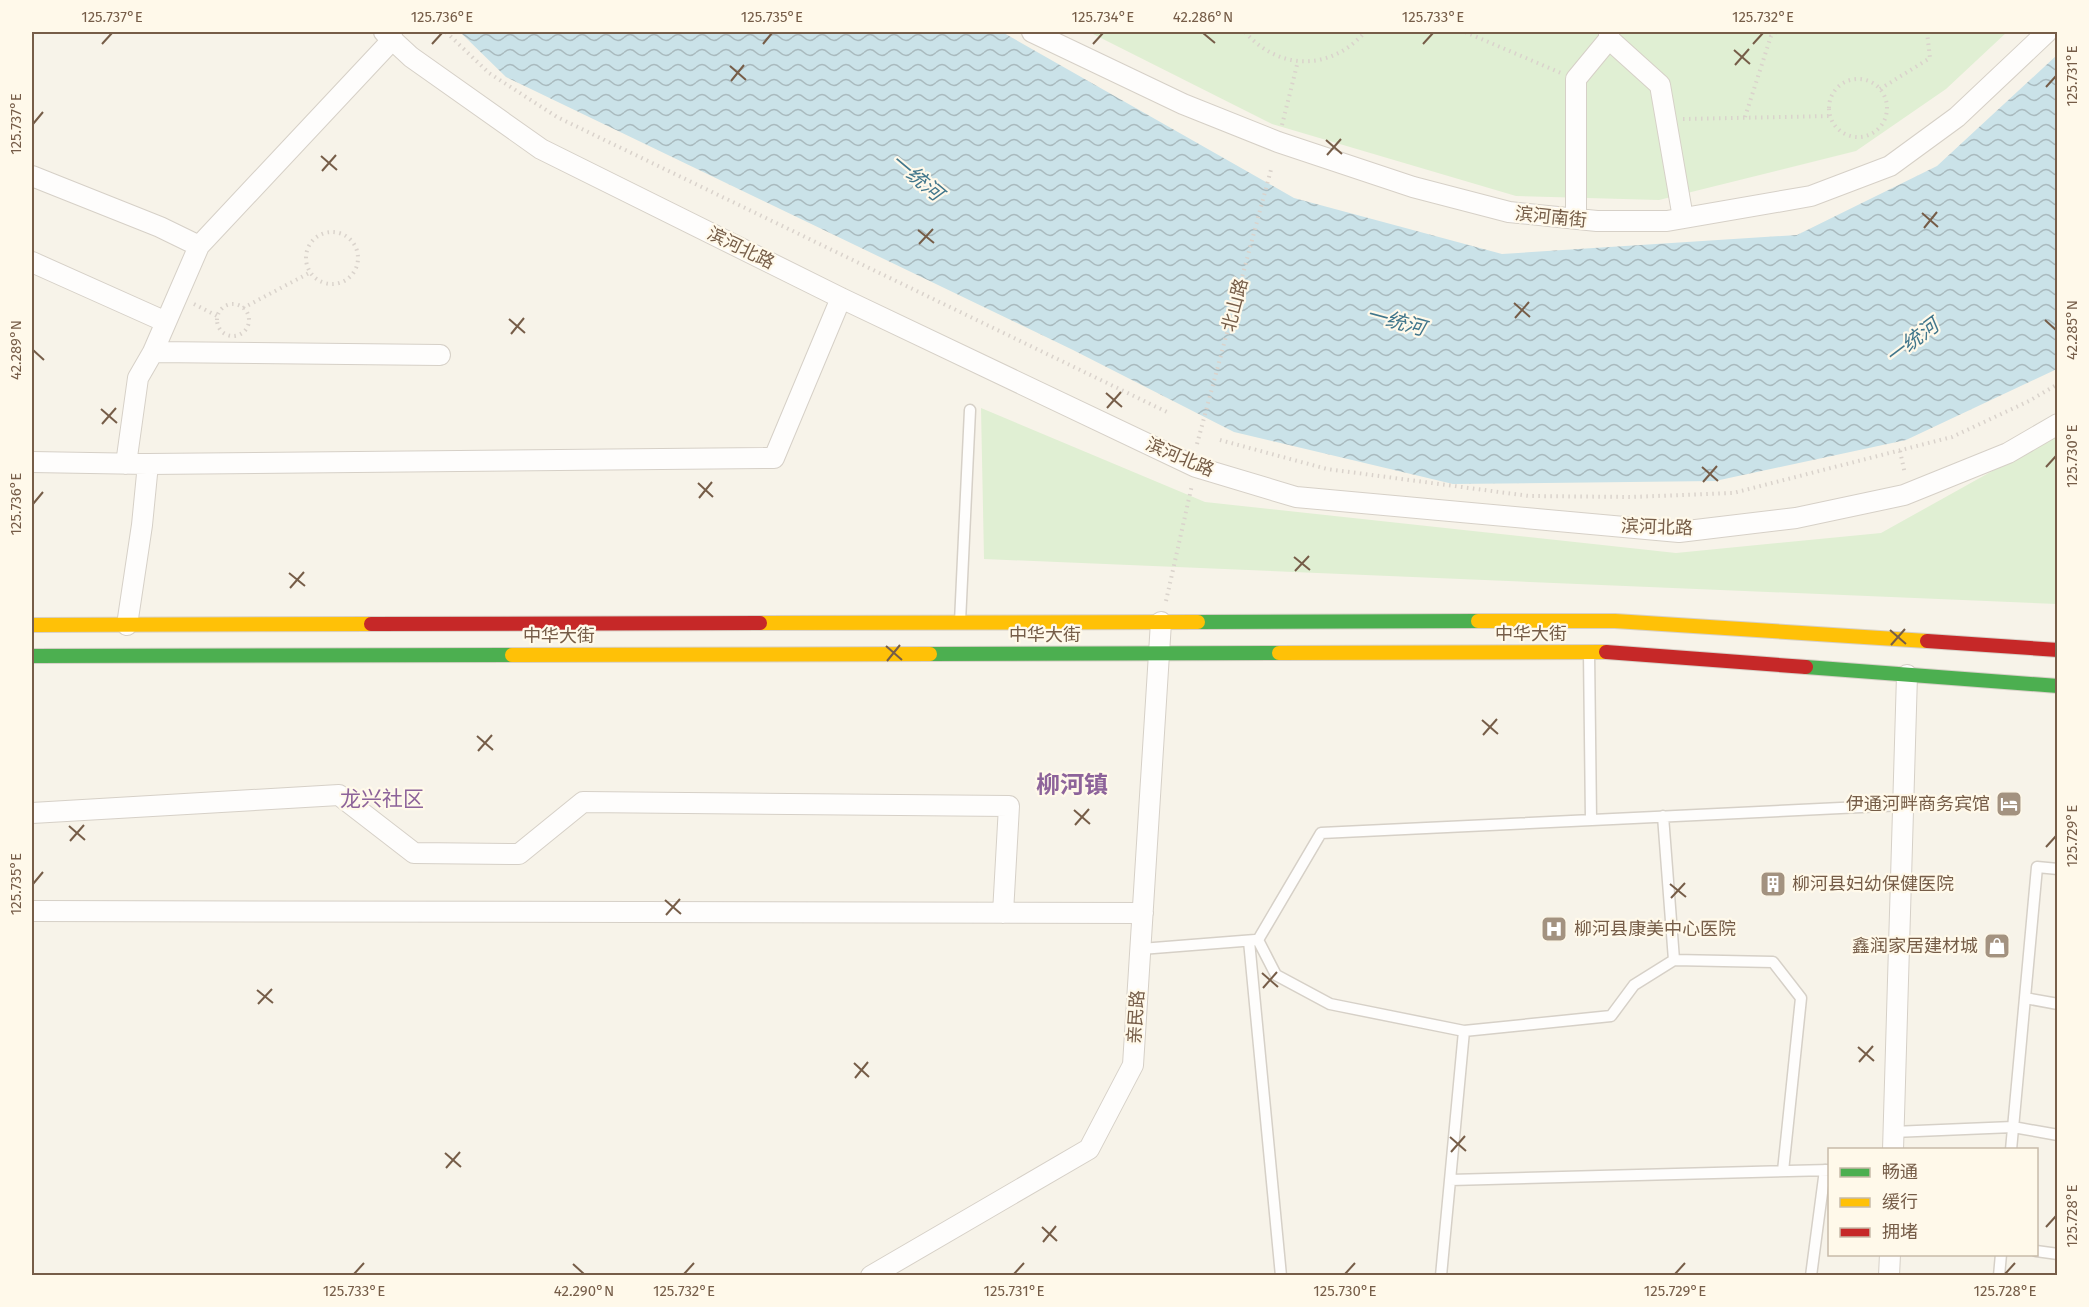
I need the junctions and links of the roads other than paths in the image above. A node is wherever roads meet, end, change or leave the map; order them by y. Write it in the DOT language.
graph roads {
  1 [pos="1032,32"];
  2 [pos="2047,32"];
  3 [pos="388,35"];
  4 [pos="1609,35"];
  5 [pos="32,176"];
  6 [pos="1683,218"];
  7 [pos="1576,219"];
  8 [pos="199,246"];
  9 [pos="32,262"];
  10 [pos="841,298"];
  11 [pos="166,322"];
  12 [pos="153,352"];
  13 [pos="440,355"];
  14 [pos="969,410"];
  15 [pos="2058,424"];
  16 [pos="32,462"];
  17 [pos="126,464"];
  18 [pos="148,464"];
  19 [pos="960,622"];
  20 [pos="1161,622"];
  21 [pos="32,625"];
  22 [pos="127,625"];
  23 [pos="2058,650"];
  24 [pos="1589,652"];
  25 [pos="1159,653"];
  26 [pos="32,656"];
  27 [pos="1907,675"];
  28 [pos="2058,686"];
  29 [pos="1903,805"];
  30 [pos="32,813"];
  31 [pos="1662,816"];
  32 [pos="1591,820"];
  33 [pos="2058,869"];
  34 [pos="32,910"];
  35 [pos="1003,913"];
  36 [pos="1143,913"];
  37 [pos="1254,940"];
  38 [pos="1141,949"];
  39 [pos="1674,960"];
  40 [pos="2025,998"];
  41 [pos="2058,1004"];
  42 [pos="1464,1031"];
  43 [pos="2013,1127"];
  44 [pos="2058,1135"];
  45 [pos="1893,1141"];
  46 [pos="2011,1148"];
  47 [pos="1827,1170"];
  48 [pos="1783,1171"];
  49 [pos="1450,1180"];
  50 [pos="2038,1251"];
  51 [pos="2058,1254"];
  52 [pos="1890,1256"];
  53 [pos="2001,1256"];
  54 [pos="871,1275"];
  55 [pos="1281,1275"];
  56 [pos="1441,1275"];
  57 [pos="1810,1275"];
  58 [pos="1889,1275"];
  59 [pos="1999,1275"];
  1 -- 7 [label="street, 滨河南街"];
  2 -- 6 [label="street, 滨河南街"];
  3 -- 8 [label="street"];
  3 -- 10 [label="street, 滨河北路"];
  4 -- 6 [label="street"];
  4 -- 7 [label="street"];
  5 -- 8 [label="street"];
  6 -- 7 [label="street, 滨河南街"];
  8 -- 11 [label="street"];
  9 -- 11 [label="street"];
  10 -- 15 [label="street, 滨河北路"];
  10 -- 18 [label="street"];
  11 -- 12 [label="street"];
  12 -- 13 [label="street"];
  12 -- 17 [label="street"];
  14 -- 19 [label="lane"];
  16 -- 17 [label="street"];
  17 -- 18 [label="street"];
  18 -- 22 [label="street"];
  19 -- 20 [label="main road, 中华大街"];
  19 -- 22 [label="main road, 中华大街"];
  20 -- 23 [label="main road, 中华大街"];
  20 -- 25 [label="street, 亲民路"];
  21 -- 22 [label="main road, 中华大街"];
  24 -- 25 [label="main road, 中华大街"];
  24 -- 27 [label="main road, 中华大街"];
  24 -- 32 [label="lane"];
  25 -- 26 [label="main road, 中华大街"];
  25 -- 36 [label="street, 亲民路"];
  27 -- 28 [label="main road, 中华大街"];
  27 -- 29 [label="street"];
  29 -- 31 [label="lane"];
  29 -- 45 [label="street"];
  30 -- 35 [label="street"];
  31 -- 32 [label="lane"];
  31 -- 39 [label="lane"];
  32 -- 37 [label="lane"];
  33 -- 40 [label="lane"];
  34 -- 35 [label="street"];
  35 -- 36 [label="street"];
  36 -- 38 [label="street, 亲民路"];
  37 -- 38 [label="lane"];
  37 -- 42 [label="lane"];
  37 -- 55 [label="lane"];
  38 -- 54 [label="street, 亲民路"];
  39 -- 42 [label="lane"];
  39 -- 48 [label="lane"];
  40 -- 41 [label="lane"];
  40 -- 43 [label="lane"];
  42 -- 49 [label="lane"];
  43 -- 44 [label="lane"];
  43 -- 45 [label="lane"];
  43 -- 46 [label="lane"];
  47 -- 48 [label="lane"];
  47 -- 57 [label="lane"];
  48 -- 49 [label="lane"];
  49 -- 56 [label="lane"];
  50 -- 51 [label="lane"];
  52 -- 58 [label="street"];
  53 -- 59 [label="lane"];
}
